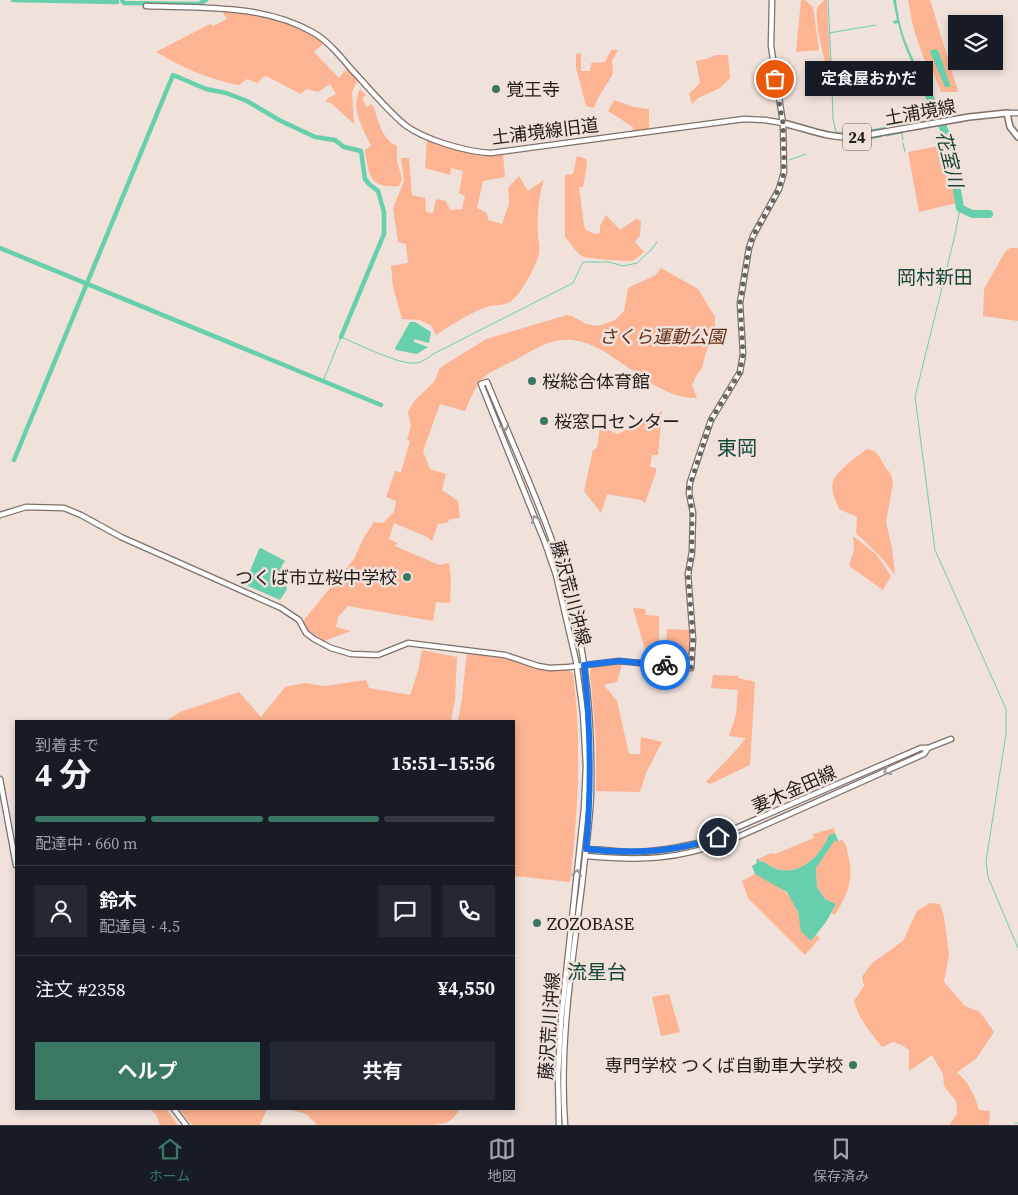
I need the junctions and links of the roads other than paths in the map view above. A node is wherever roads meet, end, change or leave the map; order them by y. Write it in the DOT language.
graph roads {
  1 [pos="772,0"];
  2 [pos="146,6"];
  3 [pos="1006,113"];
  4 [pos="1018,113"];
  5 [pos="783,123"];
  6 [pos="1018,137"];
  7 [pos="0,515"];
  8 [pos="584,665"];
  9 [pos="577,666"];
  10 [pos="951,739"];
  11 [pos="928,748"];
  12 [pos="0,778"];
  13 [pos="586,849"];
  14 [pos="580,852"];
  15 [pos="585,856"];
  16 [pos="15,860"];
  17 [pos="175,1110"];
  18 [pos="186,1125"];
  19 [pos="559,1125"];
  20 [pos="565,1125"];
  1 -- 5 [label="main road, 藤沢荒川沖線"];
  2 -- 5 [label="main road, 土浦境線旧道"];
  3 -- 4 [label="main road"];
  3 -- 5 [label="main road, 土浦境線 / 24"];
  3 -- 6 [label="main road"];
  5 -- 8 [label="main road, 藤沢荒川沖線"];
  7 -- 9 [label="main road"];
  8 -- 9 [label="main road"];
  9 -- 8 [label="main road, 藤沢荒川沖線, one-way"];
  8 -- 13 [label="main road, 藤沢荒川沖線"];
  9 -- 14 [label="main road, 藤沢荒川沖線"];
  10 -- 11 [label="main road, 妻木金田線"];
  11 -- 13 [label="main road, 妻木金田線"];
  11 -- 15 [label="main road, 妻木金田線, one-way"];
  12 -- 16 [label="main road"];
  13 -- 14 [label="main road"];
  13 -- 15 [label="main road, 藤沢荒川沖線"];
  14 -- 15 [label="main road"];
  19 -- 14 [label="main road, 藤沢荒川沖線, one-way"];
  15 -- 20 [label="main road, 藤沢荒川沖線"];
  17 -- 18 [label="main road"];
}
